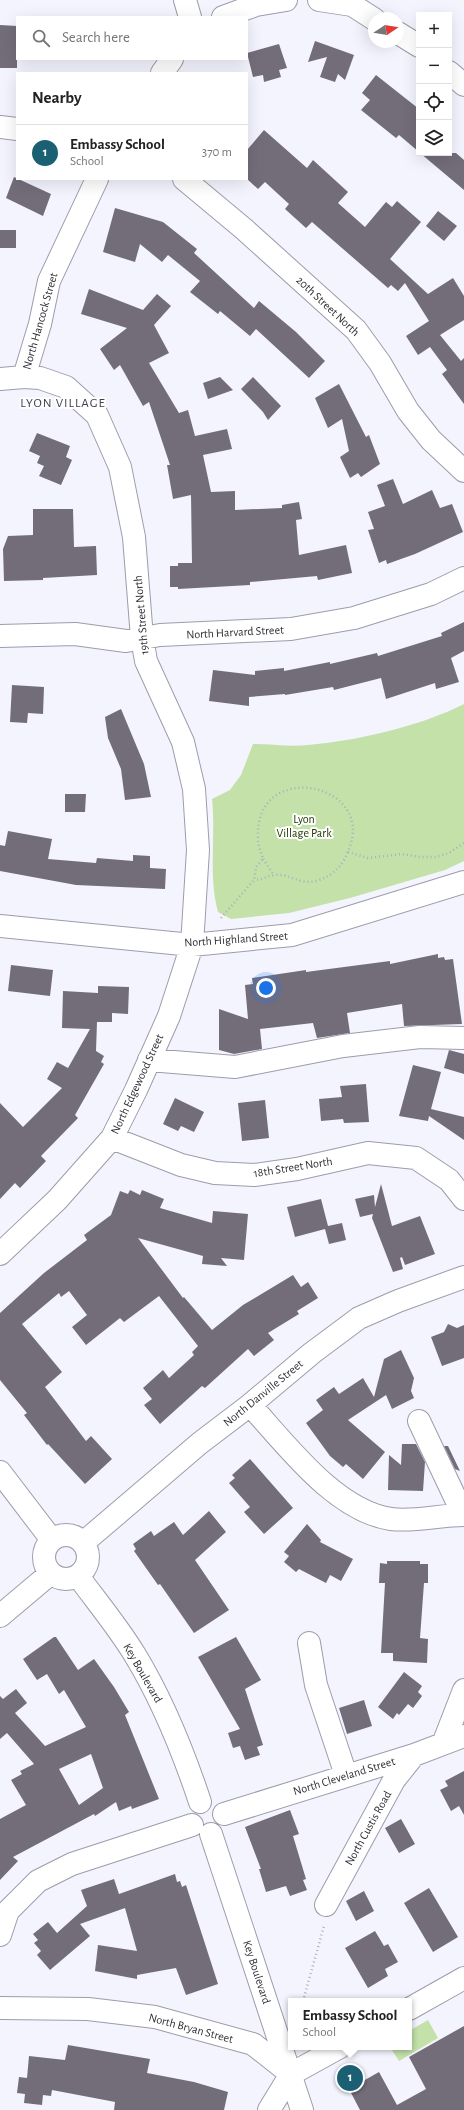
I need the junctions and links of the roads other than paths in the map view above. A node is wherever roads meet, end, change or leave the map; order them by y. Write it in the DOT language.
graph roads {
  1 [pos="185,0"];
  2 [pos="286,0"];
  3 [pos="319,0"];
  4 [pos="368,15"];
  5 [pos="190,16"];
  6 [pos="226,16"];
  7 [pos="404,37"];
  8 [pos="416,44"];
  9 [pos="171,60"];
  10 [pos="163,72"];
  11 [pos="452,75"];
  12 [pos="464,85"];
  13 [pos="0,127"];
  14 [pos="16,129"];
  15 [pos="97,180"];
  16 [pos="185,180"];
  17 [pos="24,377"];
  18 [pos="0,379"];
  19 [pos="464,471"];
  20 [pos="464,578"];
  21 [pos="0,636"];
  22 [pos="142,638"];
  23 [pos="464,882"];
  24 [pos="0,926"];
  25 [pos="192,945"];
  26 [pos="464,1038"];
  27 [pos="149,1060"];
  28 [pos="112,1138"];
  29 [pos="464,1199"];
  30 [pos="0,1254"];
  31 [pos="464,1277"];
  32 [pos="250,1405"];
  33 [pos="420,1421"];
  34 [pos="0,1472"];
  35 [pos="463,1515"];
  36 [pos="52,1540"];
  37 [pos="83,1543"];
  38 [pos="51,1573"];
  39 [pos="78,1576"];
  40 [pos="0,1616"];
  41 [pos="309,1643"];
  42 [pos="464,1690"];
  43 [pos="464,1736"];
  44 [pos="443,1744"];
  45 [pos="414,1755"];
  46 [pos="346,1775"];
  47 [pos="200,1802"];
  48 [pos="224,1814"];
  49 [pos="201,1829"];
  50 [pos="326,1905"];
  51 [pos="0,1935"];
  52 [pos="464,1978"];
  53 [pos="412,2007"];
  54 [pos="0,2008"];
  55 [pos="335,2050"];
  56 [pos="291,2074"];
  57 [pos="269,2110"];
  58 [pos="302,2110"];
  1 -- 5 [label="street"];
  2 -- 6 [label="street"];
  3 -- 4 [label="street"];
  7 -- 8 [label="street"];
  9 -- 10 [label="street"];
  11 -- 12 [label="street"];
  13 -- 14 [label="street"];
  15 -- 17 [label="street, North Hancock Street"];
  16 -- 19 [label="street, 20th Street North"];
  17 -- 18 [label="street, North Hancock Street"];
  17 -- 22 [label="street, 19th Street North"];
  20 -- 22 [label="street, North Harvard Street"];
  21 -- 22 [label="street, North Harvard Street"];
  22 -- 25 [label="street, 19th Street North"];
  23 -- 25 [label="street, North Highland Street"];
  24 -- 25 [label="street, North Highland Street"];
  25 -- 27 [label="street, North Edgewood Street"];
  26 -- 27 [label="street"];
  27 -- 28 [label="street, North Edgewood Street"];
  28 -- 29 [label="street, 18th Street North"];
  28 -- 30 [label="street, North Edgewood Street"];
  31 -- 32 [label="street, North Danville Street"];
  32 -- 35 [label="street"];
  32 -- 37 [label="street, North Danville Street"];
  33 -- 35 [label="street"];
  34 -- 36 [label="street"];
  36 -- 37 [label="street"];
  36 -- 38 [label="street"];
  37 -- 39 [label="street"];
  38 -- 39 [label="street"];
  38 -- 40 [label="street"];
  39 -- 47 [label="street, Key Boulevard"];
  41 -- 46 [label="street"];
  42 -- 44 [label="street"];
  43 -- 44 [label="street, North Cleveland Street"];
  44 -- 45 [label="street, North Cleveland Street"];
  45 -- 46 [label="street, North Cleveland Street"];
  45 -- 50 [label="street, North Custis Road"];
  46 -- 48 [label="street, North Cleveland Street"];
  47 -- 48 [label="street"];
  47 -- 49 [label="street"];
  48 -- 49 [label="street"];
  49 -- 51 [label="street"];
  49 -- 56 [label="street, Key Boulevard"];
  52 -- 53 [label="street"];
  54 -- 56 [label="street, North Bryan Street"];
  55 -- 56 [label="street"];
  56 -- 57 [label="street"];
  56 -- 58 [label="street, Key Boulevard"];
}
